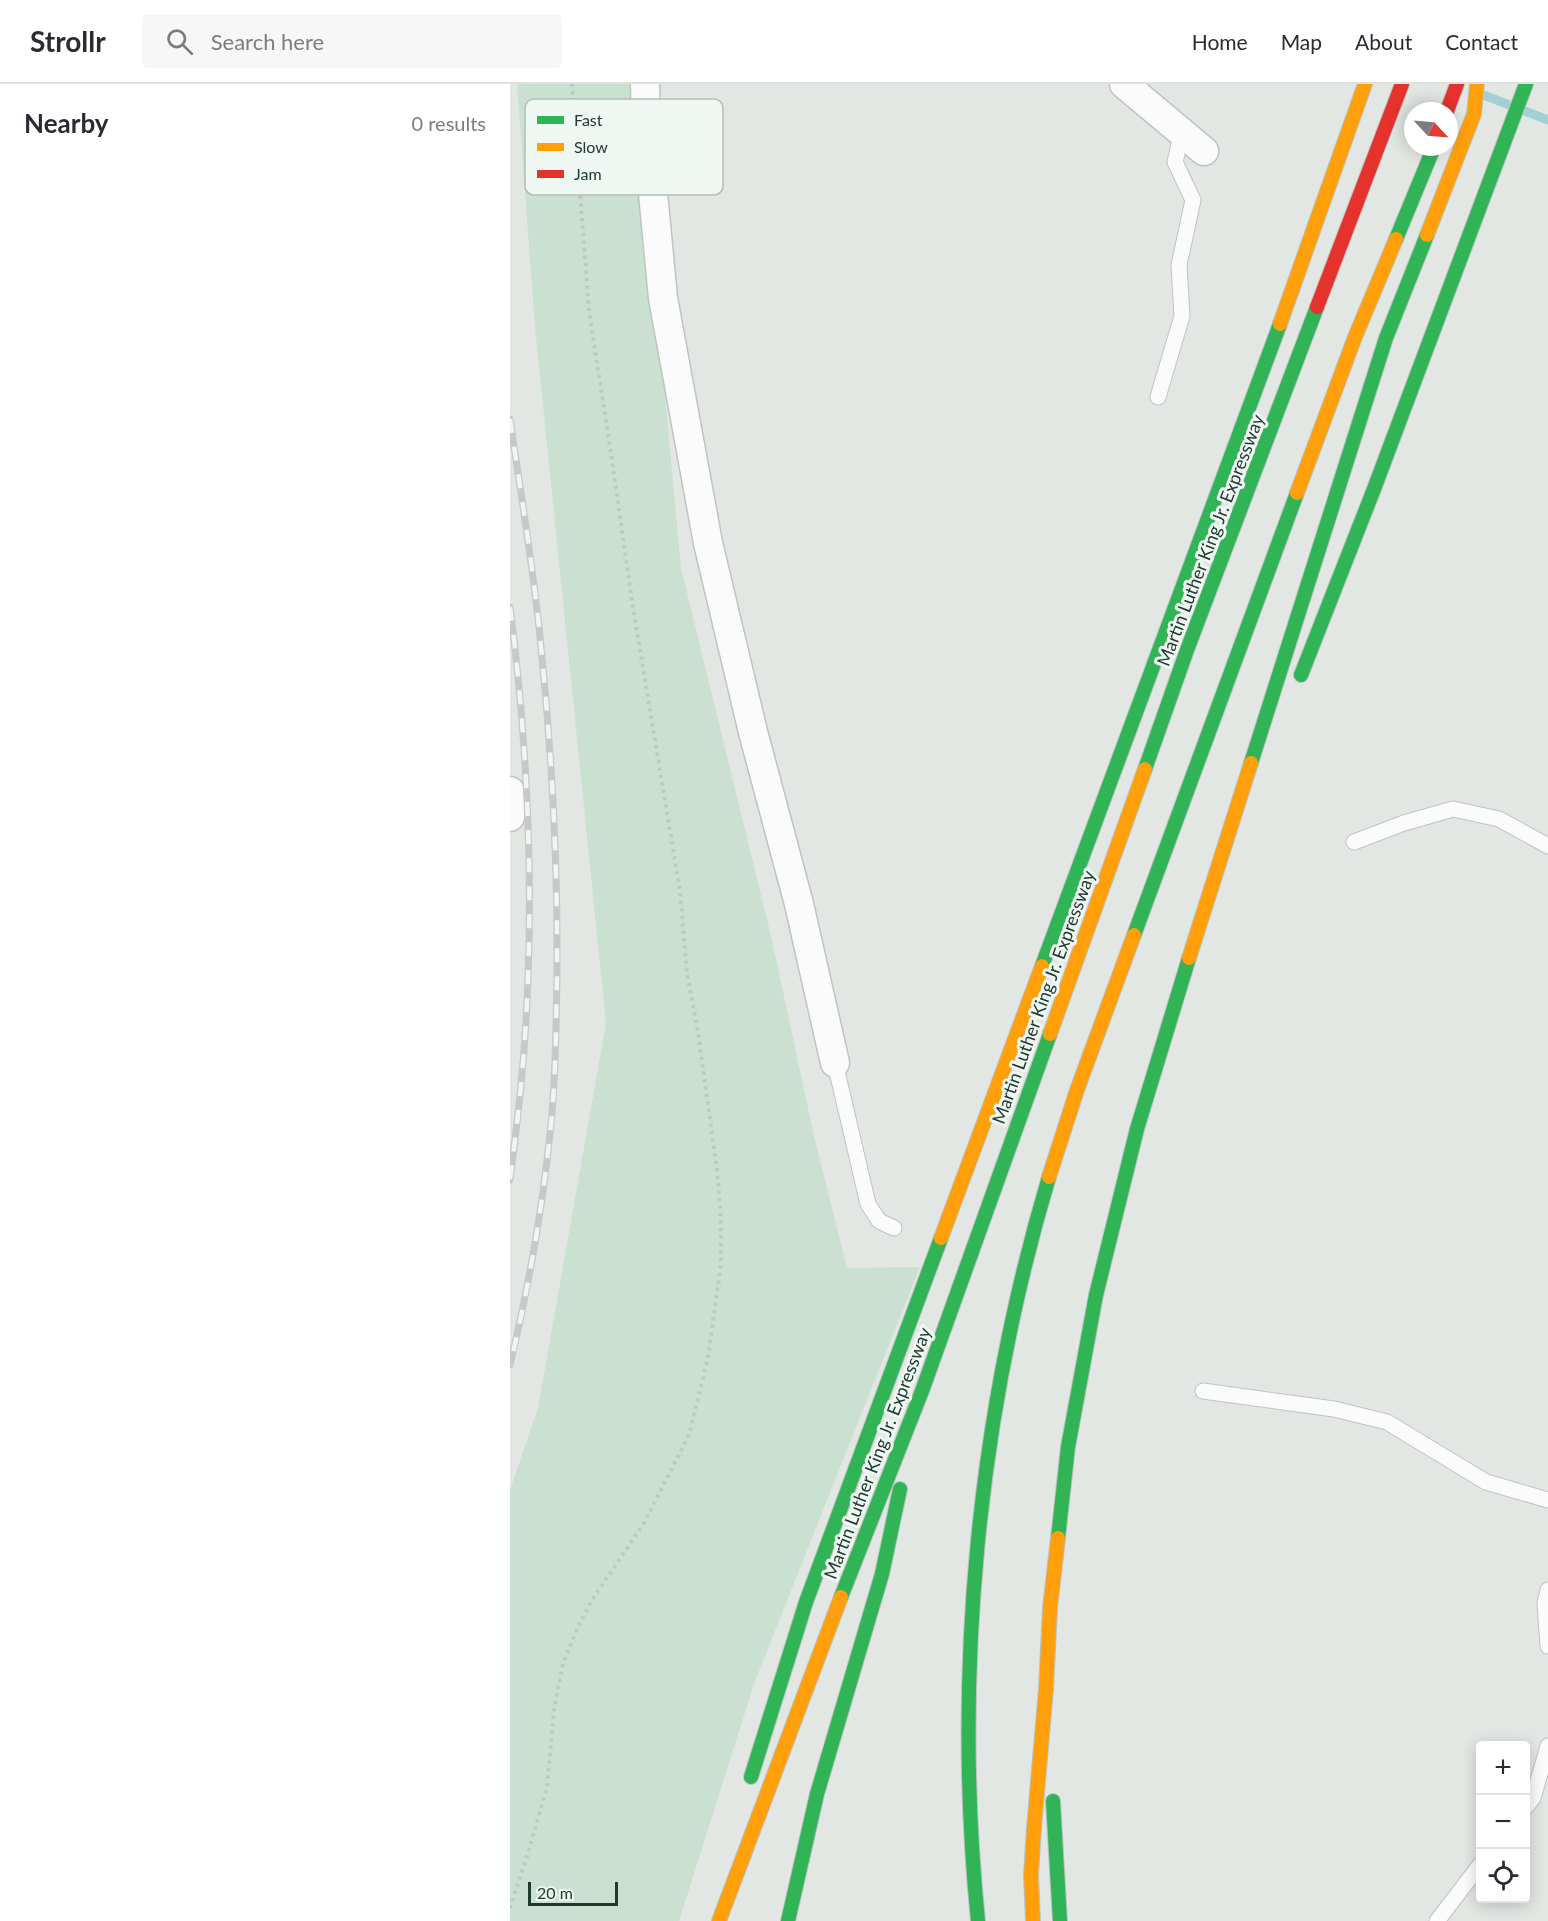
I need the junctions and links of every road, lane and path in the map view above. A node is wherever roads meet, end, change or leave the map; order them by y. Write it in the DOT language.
graph roads {
  1 [pos="572,84"];
  2 [pos="645,84"];
  3 [pos="1124,84"];
  4 [pos="1365,84"];
  5 [pos="1402,84"];
  6 [pos="1457,84"];
  7 [pos="1478,84"];
  8 [pos="1526,84"];
  9 [pos="573,99"];
  10 [pos="645,99"];
  11 [pos="1450,102"];
  12 [pos="1182,132"];
  13 [pos="1204,151"];
  14 [pos="1430,156"];
  15 [pos="580,195"];
  16 [pos="653,195"];
  17 [pos="1158,397"];
  18 [pos="1296,688"];
  19 [pos="1261,777"];
  20 [pos="510,791"];
  21 [pos="510,817"];
  22 [pos="1354,842"];
  23 [pos="1548,846"];
  24 [pos="1191,954"];
  25 [pos="835,1064"];
  26 [pos="894,1228"];
  27 [pos="922,1391"];
  28 [pos="1203,1391"];
  29 [pos="1548,1500"];
  30 [pos="1548,1590"];
  31 [pos="1548,1646"];
  32 [pos="1046,1689"];
  33 [pos="1548,1746"];
  34 [pos="748,1784"];
  35 [pos="1530,1802"];
  36 [pos="1476,1870"];
  37 [pos="510,1908"];
  38 [pos="719,1921"];
  39 [pos="788,1921"];
  40 [pos="978,1921"];
  41 [pos="1034,1921"];
  42 [pos="1060,1921"];
  43 [pos="1437,1921"];
  1 -- 9 [label="path"];
  2 -- 10 [label="street"];
  3 -- 12 [label="street"];
  4 -- 34 [label="highway"];
  5 -- 27 [label="highway, Martin Luther King Jr. Expressway"];
  6 -- 11 [label="highway"];
  7 -- 24 [label="highway"];
  8 -- 18 [label="highway"];
  12 -- 13 [label="street"];
  12 -- 17 [label="lane"];
  14 -- 40 [label="highway"];
  15 -- 37 [label="path"];
  16 -- 25 [label="street"];
  19 -- 24 [label="highway"];
  20 -- 21 [label="street"];
  22 -- 23 [label="lane"];
  24 -- 32 [label="highway"];
  25 -- 26 [label="lane"];
  27 -- 38 [label="highway, Martin Luther King Jr. Expressway"];
  27 -- 39 [label="highway"];
  28 -- 29 [label="lane"];
  30 -- 31 [label="lane"];
  32 -- 41 [label="highway"];
  32 -- 42 [label="highway"];
  33 -- 35 [label="lane"];
  36 -- 43 [label="lane"];
}
